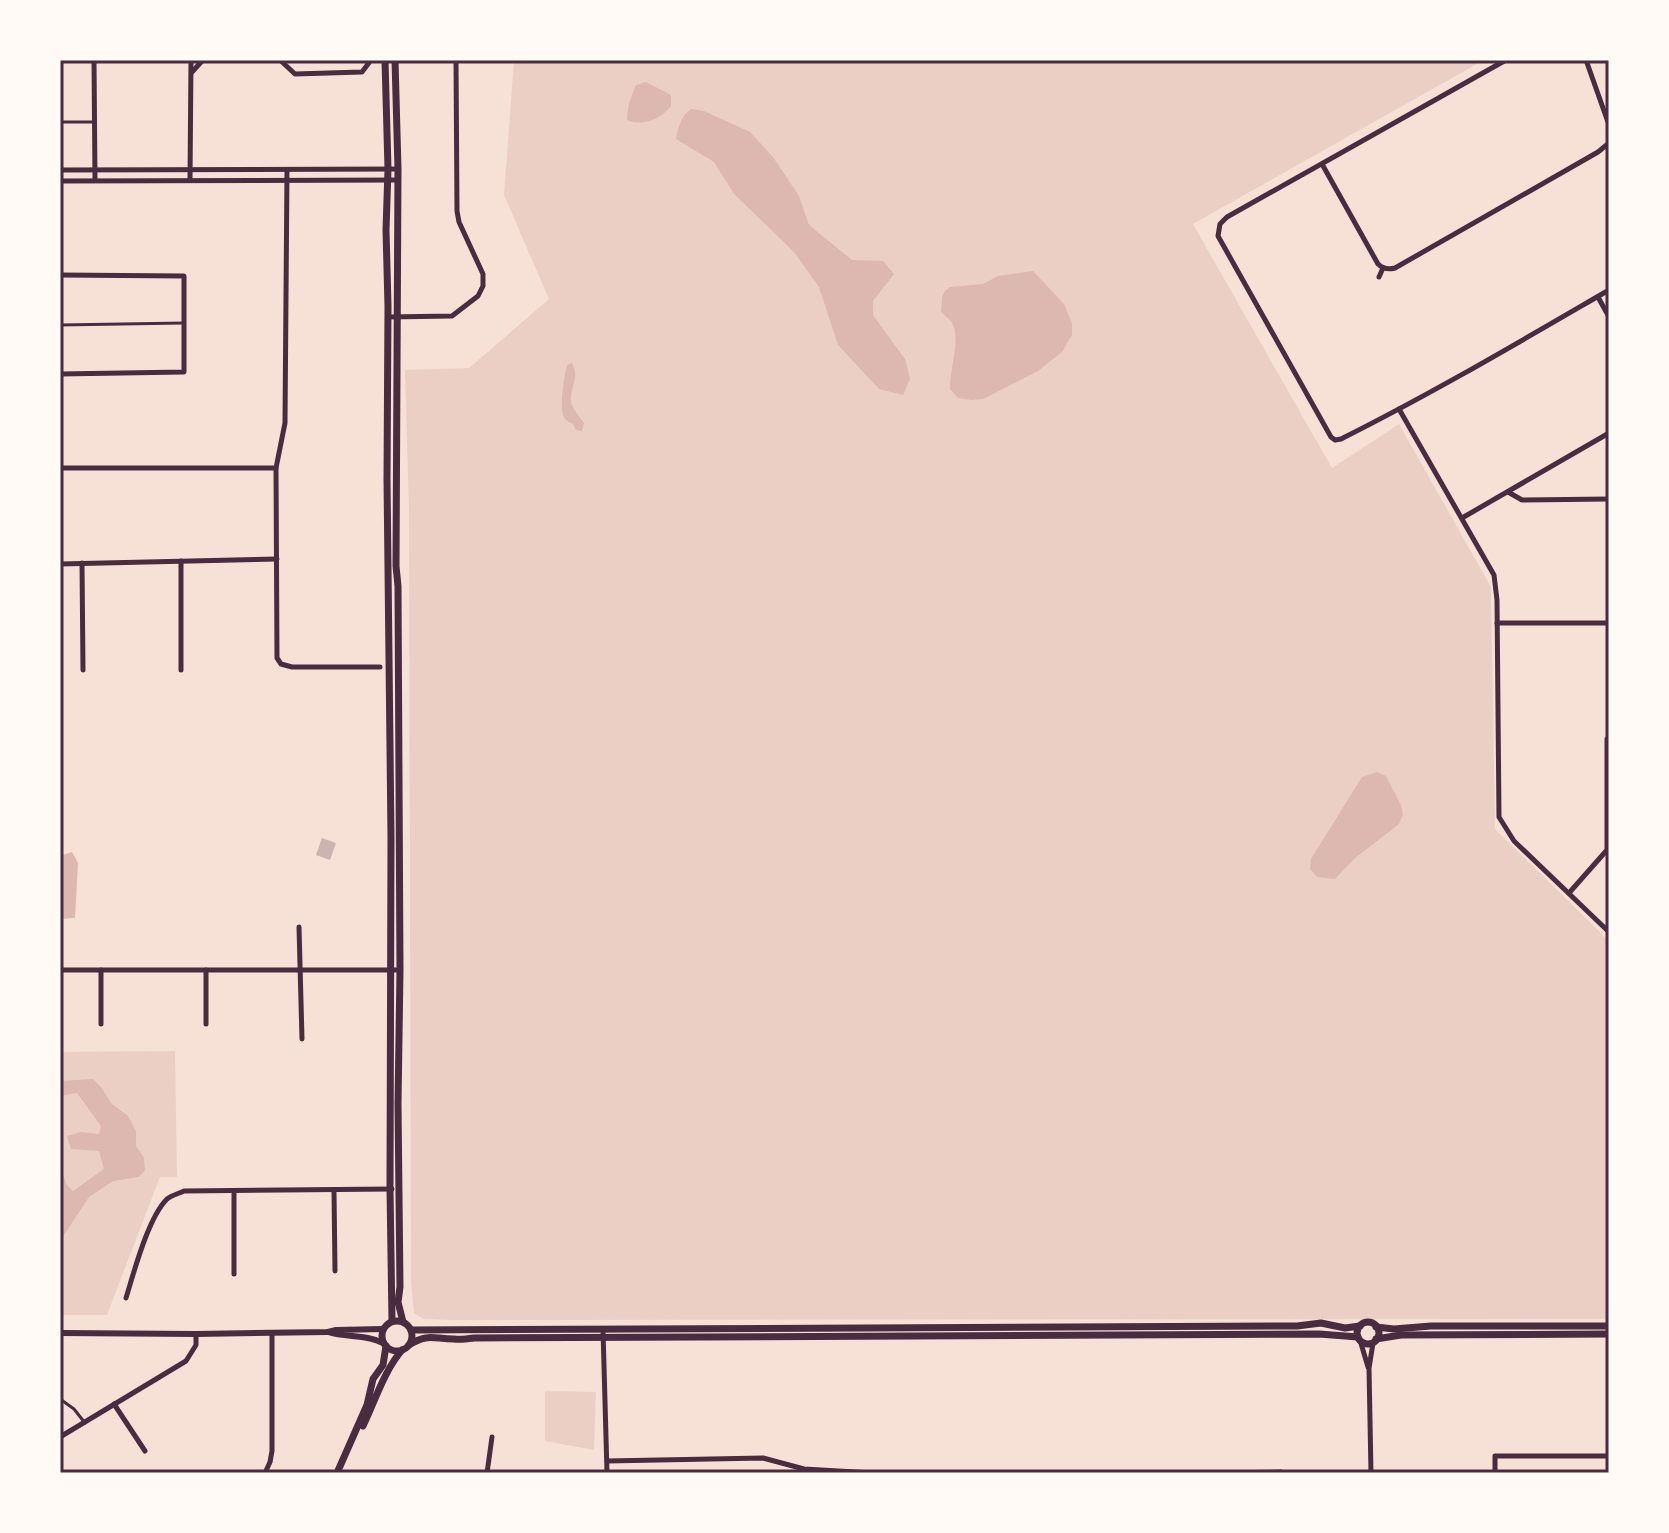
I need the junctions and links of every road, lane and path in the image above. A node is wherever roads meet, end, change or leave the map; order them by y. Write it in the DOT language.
graph roads {
  1 [pos="94,60"];
  2 [pos="191,60"];
  3 [pos="203,60"];
  4 [pos="280,60"];
  5 [pos="371,60"];
  6 [pos="385,60"];
  7 [pos="395,60"];
  8 [pos="456,60"];
  9 [pos="1506,60"];
  10 [pos="1586,60"];
  11 [pos="191,72"];
  12 [pos="60,122"];
  13 [pos="94,122"];
  14 [pos="1609,125"];
  15 [pos="1609,143"];
  16 [pos="1322,164"];
  17 [pos="95,169"];
  18 [pos="388,169"];
  19 [pos="398,169"];
  20 [pos="60,170"];
  21 [pos="191,170"];
  22 [pos="287,170"];
  23 [pos="95,180"];
  24 [pos="190,180"];
  25 [pos="286,180"];
  26 [pos="388,180"];
  27 [pos="397,180"];
  28 [pos="60,181"];
  29 [pos="1383,268"];
  30 [pos="60,275"];
  31 [pos="1379,277"];
  32 [pos="1609,290"];
  33 [pos="1598,297"];
  34 [pos="392,317"];
  35 [pos="1609,317"];
  36 [pos="184,323"];
  37 [pos="60,325"];
  38 [pos="60,374"];
  39 [pos="1399,409"];
  40 [pos="1609,433"];
  41 [pos="60,468"];
  42 [pos="276,468"];
  43 [pos="1508,491"];
  44 [pos="1609,499"];
  45 [pos="1462,518"];
  46 [pos="277,559"];
  47 [pos="181,561"];
  48 [pos="82,563"];
  49 [pos="60,564"];
  50 [pos="1497,623"];
  51 [pos="1609,623"];
  52 [pos="380,667"];
  53 [pos="83,670"];
  54 [pos="181,670"];
  55 [pos="1609,739"];
  56 [pos="1608,850"];
  57 [pos="1569,893"];
  58 [pos="299,927"];
  59 [pos="1609,932"];
  60 [pos="60,970"];
  61 [pos="101,970"];
  62 [pos="206,970"];
  63 [pos="300,970"];
  64 [pos="396,970"];
  65 [pos="101,1024"];
  66 [pos="206,1024"];
  67 [pos="302,1039"];
  68 [pos="390,1189"];
  69 [pos="399,1189"];
  70 [pos="234,1191"];
  71 [pos="334,1191"];
  72 [pos="335,1271"];
  73 [pos="234,1274"];
  74 [pos="126,1298"];
  75 [pos="392,1321"];
  76 [pos="403,1322"];
  77 [pos="1360,1326"];
  78 [pos="1609,1326"];
  79 [pos="1376,1327"];
  80 [pos="383,1329"];
  81 [pos="411,1330"];
  82 [pos="328,1332"];
  83 [pos="60,1333"];
  84 [pos="272,1333"];
  85 [pos="196,1334"];
  86 [pos="604,1334"];
  87 [pos="1609,1334"];
  88 [pos="1359,1339"];
  89 [pos="1374,1341"];
  90 [pos="384,1344"];
  91 [pos="406,1348"];
  92 [pos="1369,1368"];
  93 [pos="60,1399"];
  94 [pos="114,1404"];
  95 [pos="85,1423"];
  96 [pos="60,1437"];
  97 [pos="492,1437"];
  98 [pos="145,1451"];
  99 [pos="1609,1456"];
  100 [pos="607,1461"];
  101 [pos="1281,1472"];
  102 [pos="265,1473"];
  103 [pos="339,1473"];
  104 [pos="487,1473"];
  105 [pos="607,1473"];
  106 [pos="873,1473"];
  107 [pos="1217,1473"];
  108 [pos="1371,1473"];
  109 [pos="1495,1473"];
  1 -- 13 [label="street"];
  2 -- 11 [label="street"];
  3 -- 11 [label="street"];
  4 -- 5 [label="street"];
  6 -- 18 [label="main road"];
  7 -- 19 [label="main road"];
  8 -- 34 [label="street"];
  9 -- 16 [label="street"];
  10 -- 14 [label="street"];
  11 -- 21 [label="street"];
  12 -- 13 [label="lane"];
  13 -- 17 [label="street"];
  15 -- 29 [label="street"];
  16 -- 29 [label="street"];
  16 -- 39 [label="street"];
  17 -- 20 [label="street"];
  17 -- 21 [label="street"];
  17 -- 23 [label="street"];
  18 -- 19 [label="street"];
  18 -- 22 [label="street"];
  18 -- 26 [label="main road"];
  19 -- 27 [label="main road"];
  21 -- 22 [label="street"];
  21 -- 24 [label="street"];
  22 -- 25 [label="street"];
  23 -- 24 [label="street"];
  23 -- 28 [label="street"];
  24 -- 25 [label="street"];
  25 -- 26 [label="street"];
  25 -- 42 [label="street"];
  26 -- 27 [label="street"];
  26 -- 34 [label="main road"];
  27 -- 34 [label="main road"];
  29 -- 31 [label="street"];
  30 -- 36 [label="street"];
  32 -- 33 [label="street"];
  33 -- 35 [label="street"];
  33 -- 39 [label="street"];
  34 -- 64 [label="main road"];
  36 -- 37 [label="lane"];
  36 -- 38 [label="street"];
  39 -- 45 [label="street"];
  40 -- 43 [label="street"];
  41 -- 42 [label="street"];
  42 -- 46 [label="street"];
  43 -- 44 [label="street"];
  43 -- 45 [label="street"];
  45 -- 50 [label="street"];
  46 -- 47 [label="street"];
  46 -- 52 [label="street"];
  47 -- 48 [label="street"];
  47 -- 54 [label="street"];
  48 -- 49 [label="street"];
  48 -- 53 [label="street"];
  50 -- 51 [label="street"];
  50 -- 57 [label="street"];
  55 -- 56 [label="street"];
  56 -- 57 [label="street"];
  57 -- 59 [label="street"];
  58 -- 63 [label="street"];
  60 -- 61 [label="street"];
  61 -- 62 [label="street"];
  61 -- 65 [label="street"];
  62 -- 63 [label="street"];
  62 -- 66 [label="street"];
  63 -- 64 [label="street"];
  63 -- 67 [label="street"];
  64 -- 68 [label="main road"];
  64 -- 69 [label="main road"];
  68 -- 69 [label="street"];
  68 -- 71 [label="street"];
  68 -- 75 [label="main road"];
  69 -- 76 [label="main road"];
  70 -- 71 [label="street"];
  70 -- 73 [label="street"];
  70 -- 74 [label="street"];
  71 -- 72 [label="street"];
  75 -- 76 [label="main road"];
  75 -- 80 [label="main road"];
  76 -- 81 [label="main road"];
  77 -- 79 [label="main road"];
  77 -- 86 [label="main road"];
  77 -- 88 [label="main road"];
  78 -- 79 [label="main road"];
  79 -- 89 [label="main road"];
  80 -- 82 [label="street"];
  80 -- 90 [label="main road"];
  81 -- 86 [label="main road"];
  81 -- 91 [label="main road"];
  82 -- 84 [label="street"];
  82 -- 90 [label="street"];
  83 -- 85 [label="street"];
  84 -- 85 [label="street"];
  84 -- 102 [label="street"];
  85 -- 94 [label="street"];
  86 -- 88 [label="main road"];
  86 -- 91 [label="main road"];
  86 -- 100 [label="street"];
  87 -- 89 [label="main road"];
  88 -- 89 [label="main road"];
  88 -- 92 [label="street"];
  89 -- 92 [label="street"];
  90 -- 91 [label="main road"];
  90 -- 103 [label="main road"];
  91 -- 103 [label="main road"];
  92 -- 108 [label="street"];
  93 -- 95 [label="lane"];
  94 -- 95 [label="street"];
  94 -- 98 [label="street"];
  95 -- 96 [label="street"];
  97 -- 104 [label="street"];
  99 -- 109 [label="street"];
  100 -- 105 [label="street"];
  100 -- 106 [label="street"];
  101 -- 107 [label="street"];
}
